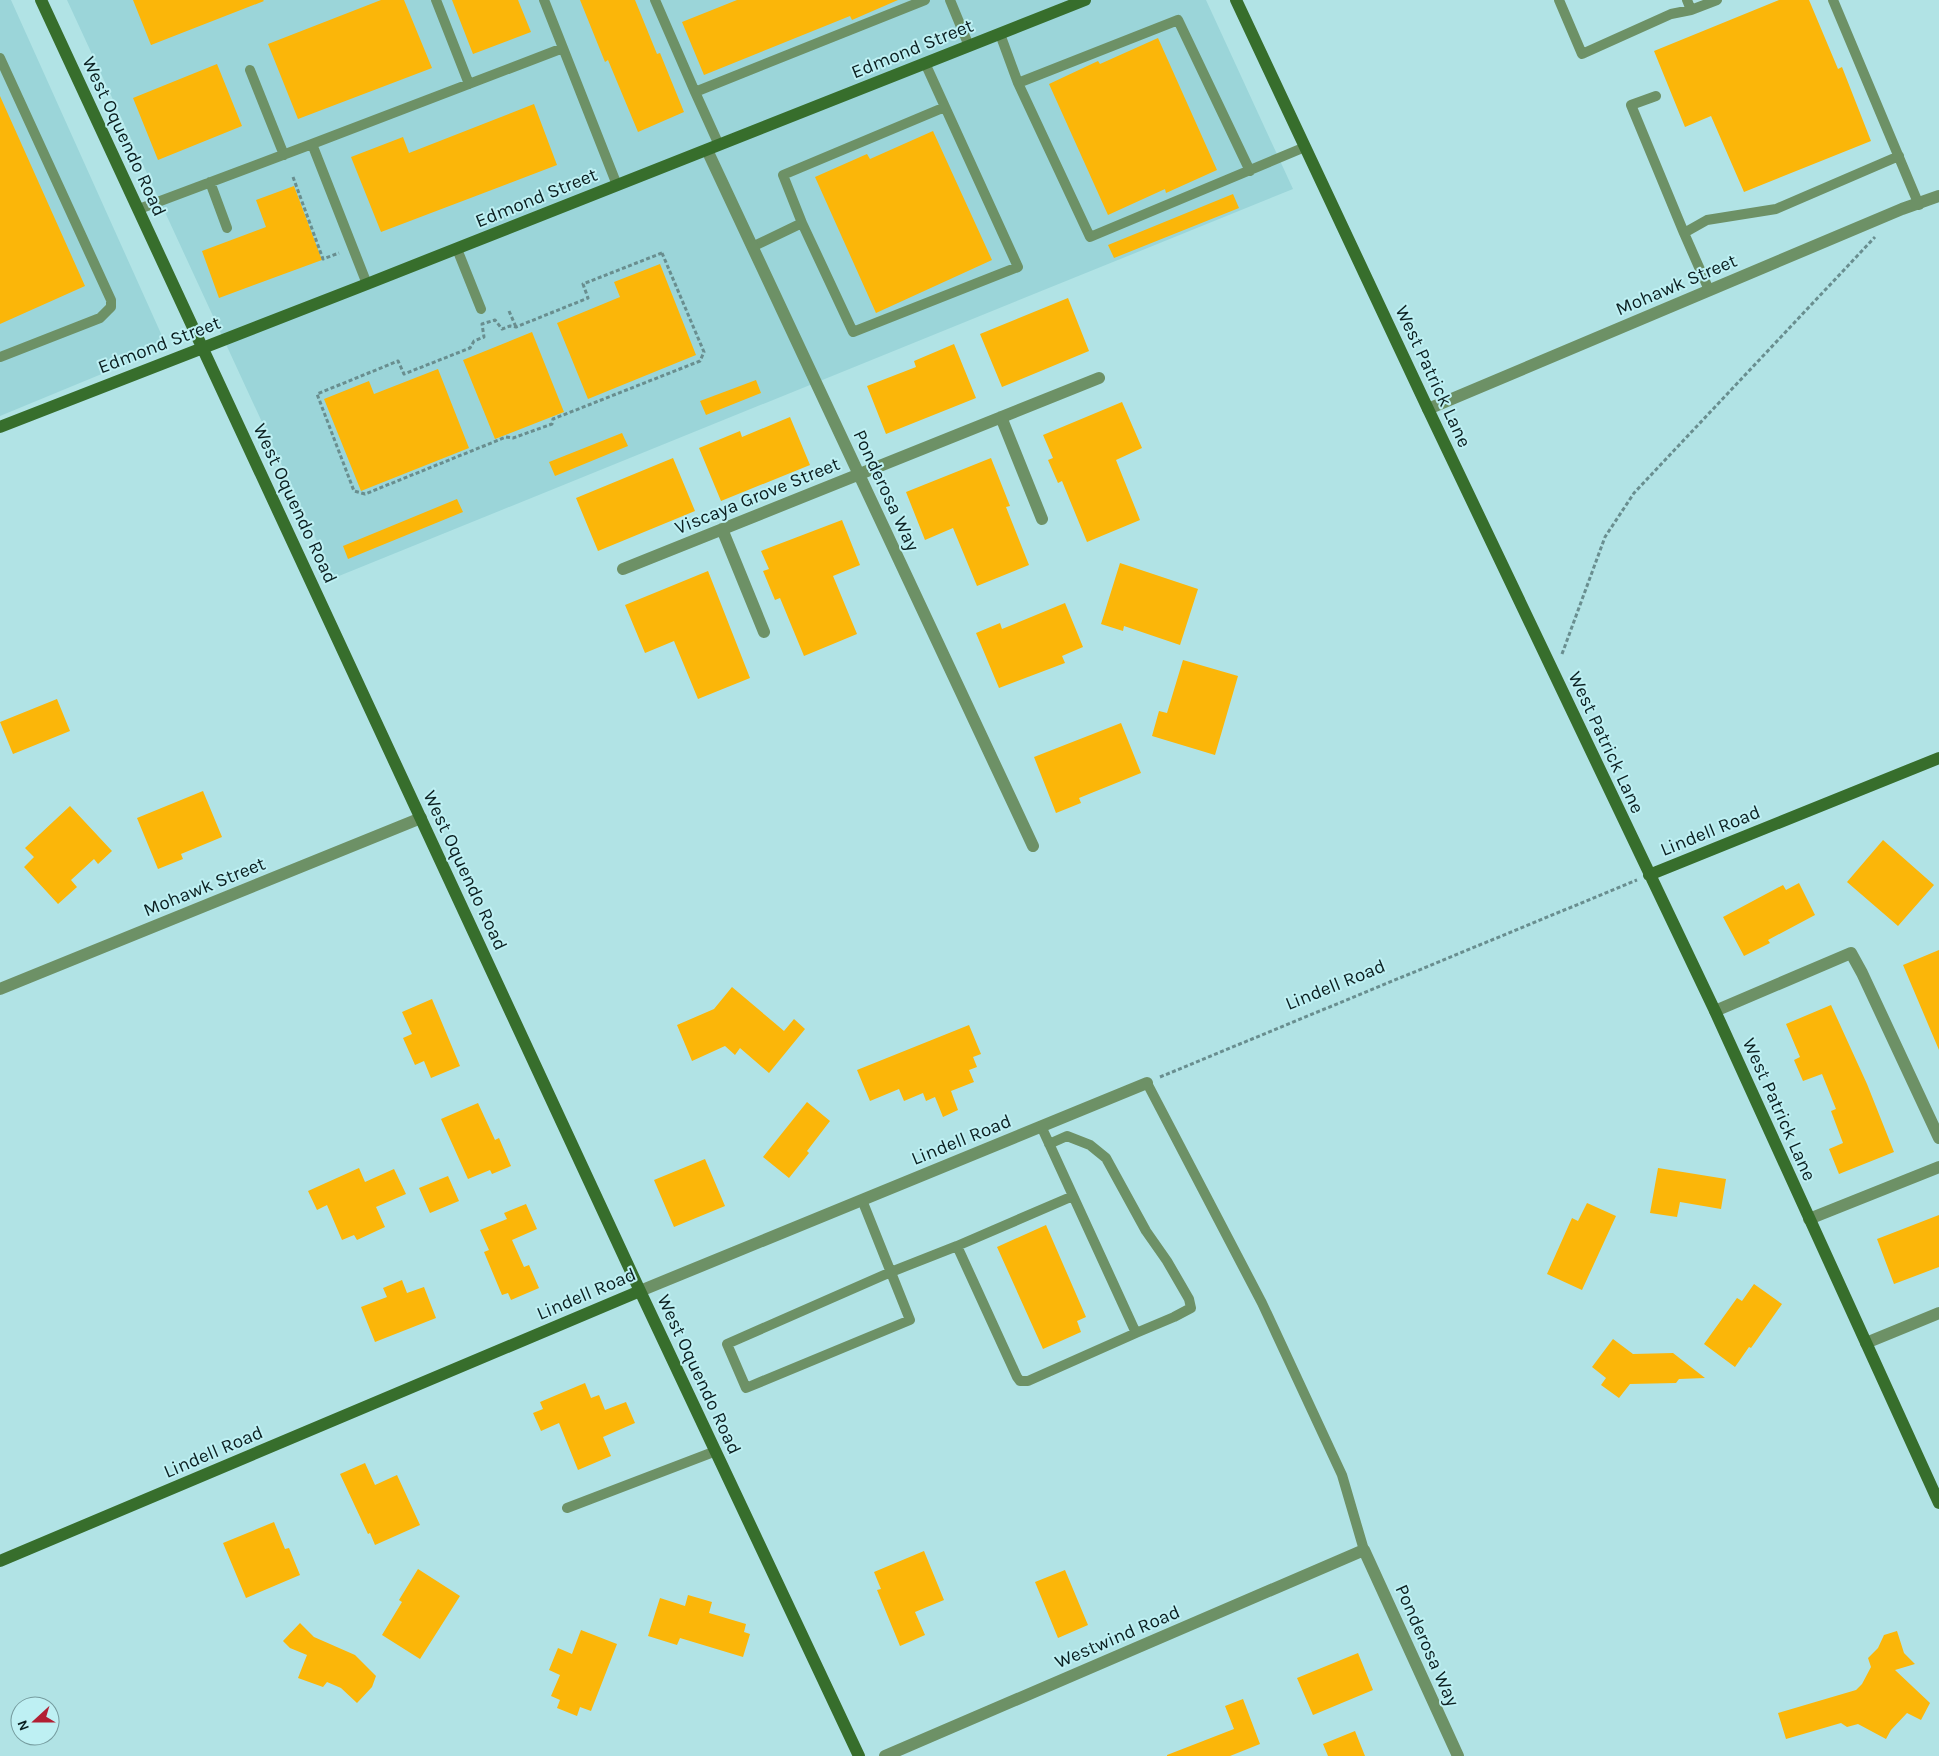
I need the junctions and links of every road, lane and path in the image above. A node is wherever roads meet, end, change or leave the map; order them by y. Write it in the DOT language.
graph roads {
  1 [pos="41,0"];
  2 [pos="436,0"];
  3 [pos="544,0"];
  4 [pos="925,0"];
  5 [pos="950,0"];
  6 [pos="1085,0"];
  7 [pos="1236,0"];
  8 [pos="1559,0"];
  9 [pos="1717,0"];
  10 [pos="1834,0"];
  11 [pos="658,1"];
  12 [pos="1689,5"];
  13 [pos="1000,34"];
  14 [pos="969,46"];
  15 [pos="563,48"];
  16 [pos="0,58"];
  17 [pos="925,63"];
  18 [pos="250,70"];
  19 [pos="1018,83"];
  20 [pos="469,84"];
  21 [pos="695,92"];
  22 [pos="1656,96"];
  23 [pos="945,108"];
  24 [pos="312,144"];
  25 [pos="719,145"];
  26 [pos="1306,148"];
  27 [pos="707,150"];
  28 [pos="284,154"];
  29 [pos="1899,156"];
  30 [pos="1250,171"];
  31 [pos="294,177"];
  32 [pos="210,182"];
  33 [pos="617,185"];
  34 [pos="1939,196"];
  35 [pos="1919,204"];
  36 [pos="139,209"];
  37 [pos="802,224"];
  38 [pos="228,228"];
  39 [pos="1881,231"];
  40 [pos="1684,233"];
  41 [pos="752,247"];
  42 [pos="457,249"];
  43 [pos="339,253"];
  44 [pos="367,284"];
  45 [pos="1709,290"];
  46 [pos="482,309"];
  47 [pos="510,311"];
  48 [pos="516,327"];
  49 [pos="202,347"];
  50 [pos="0,357"];
  51 [pos="1099,378"];
  52 [pos="1428,409"];
  53 [pos="1001,417"];
  54 [pos="0,427"];
  55 [pos="858,474"];
  56 [pos="1042,519"];
  57 [pos="722,529"];
  58 [pos="624,569"];
  59 [pos="764,632"];
  60 [pos="1555,676"];
  61 [pos="1939,758"];
  62 [pos="421,818"];
  63 [pos="1033,846"];
  64 [pos="1649,875"];
  65 [pos="0,989"];
  66 [pos="1715,1011"];
  67 [pos="1147,1082"];
  68 [pos="1041,1126"];
  69 [pos="1939,1138"];
  70 [pos="1049,1144"];
  71 [pos="1939,1167"];
  72 [pos="1073,1196"];
  73 [pos="862,1200"];
  74 [pos="1809,1219"];
  75 [pos="956,1246"];
  76 [pos="891,1272"];
  77 [pos="640,1291"];
  78 [pos="1939,1313"];
  79 [pos="1136,1333"];
  80 [pos="1866,1343"];
  81 [pos="716,1451"];
  82 [pos="1939,1503"];
  83 [pos="567,1508"];
  84 [pos="1364,1550"];
  85 [pos="0,1561"];
  86 [pos="859,1756"];
  87 [pos="885,1756"];
  88 [pos="1458,1756"];
  1 -- 36 [label="street, West Oquendo Road"];
  2 -- 20 [label="lane"];
  3 -- 15 [label="lane"];
  4 -- 21 [label="lane"];
  5 -- 14 [label="lane"];
  6 -- 13 [label="street, Edmond Street"];
  7 -- 26 [label="street, West Patrick Lane"];
  8 -- 12 [label="lane"];
  9 -- 12 [label="lane"];
  10 -- 29 [label="lane"];
  11 -- 21 [label="lane"];
  13 -- 14 [label="street, Edmond Street"];
  13 -- 19 [label="lane"];
  14 -- 17 [label="street, Edmond Street"];
  15 -- 20 [label="lane"];
  15 -- 33 [label="lane"];
  16 -- 50 [label="lane"];
  17 -- 23 [label="lane"];
  17 -- 25 [label="street, Edmond Street"];
  18 -- 28 [label="lane"];
  19 -- 30 [label="lane"];
  19 -- 30 [label="lane"];
  20 -- 24 [label="lane"];
  21 -- 25 [label="lane"];
  22 -- 40 [label="lane"];
  23 -- 37 [label="lane"];
  23 -- 37 [label="lane"];
  24 -- 28 [label="lane"];
  24 -- 44 [label="lane"];
  25 -- 27 [label="street, Edmond Street"];
  26 -- 30 [label="lane"];
  26 -- 52 [label="street, West Patrick Lane"];
  27 -- 33 [label="street, Edmond Street"];
  27 -- 41 [label="street, Ponderosa Way"];
  28 -- 32 [label="lane"];
  29 -- 35 [label="lane"];
  29 -- 40 [label="lane"];
  31 -- 43 [label="path"];
  32 -- 36 [label="lane"];
  32 -- 38 [label="lane"];
  33 -- 42 [label="street, Edmond Street"];
  34 -- 35 [label="street, Mohawk Street"];
  35 -- 45 [label="street, Mohawk Street"];
  36 -- 49 [label="street, West Oquendo Road"];
  37 -- 41 [label="lane"];
  39 -- 60 [label="path"];
  40 -- 45 [label="lane"];
  41 -- 55 [label="street, Ponderosa Way"];
  42 -- 44 [label="street, Edmond Street"];
  42 -- 46 [label="lane"];
  44 -- 49 [label="street, Edmond Street"];
  45 -- 52 [label="street, Mohawk Street"];
  47 -- 48 [label="path"];
  48 -- 48 [label="path"];
  49 -- 54 [label="street, Edmond Street"];
  49 -- 62 [label="street, West Oquendo Road"];
  51 -- 53 [label="street, Viscaya Grove Street"];
  52 -- 60 [label="street, West Patrick Lane"];
  53 -- 55 [label="street, Viscaya Grove Street"];
  53 -- 56 [label="street"];
  55 -- 57 [label="street, Viscaya Grove Street"];
  55 -- 63 [label="street, Ponderosa Way"];
  57 -- 58 [label="street, Viscaya Grove Street"];
  57 -- 59 [label="street"];
  60 -- 64 [label="street, West Patrick Lane"];
  61 -- 64 [label="street, Lindell Road"];
  62 -- 65 [label="street, Mohawk Street"];
  62 -- 77 [label="street, West Oquendo Road"];
  64 -- 66 [label="street, West Patrick Lane"];
  64 -- 67 [label="path, Lindell Road"];
  66 -- 69 [label="street"];
  66 -- 74 [label="street, West Patrick Lane"];
  67 -- 68 [label="street, Lindell Road"];
  67 -- 84 [label="lane"];
  68 -- 70 [label="lane"];
  68 -- 73 [label="street, Lindell Road"];
  70 -- 72 [label="lane"];
  70 -- 79 [label="lane"];
  71 -- 74 [label="street"];
  72 -- 75 [label="lane"];
  72 -- 79 [label="lane"];
  73 -- 76 [label="lane"];
  73 -- 77 [label="street, Lindell Road"];
  74 -- 80 [label="street, West Patrick Lane"];
  75 -- 76 [label="lane"];
  75 -- 79 [label="lane"];
  76 -- 76 [label="lane"];
  77 -- 81 [label="street, West Oquendo Road"];
  77 -- 85 [label="street, Lindell Road"];
  78 -- 80 [label="street"];
  80 -- 82 [label="street, West Patrick Lane"];
  81 -- 83 [label="lane"];
  81 -- 86 [label="street, West Oquendo Road"];
  84 -- 87 [label="street, Westwind Road"];
  84 -- 88 [label="street, Ponderosa Way"];
}
